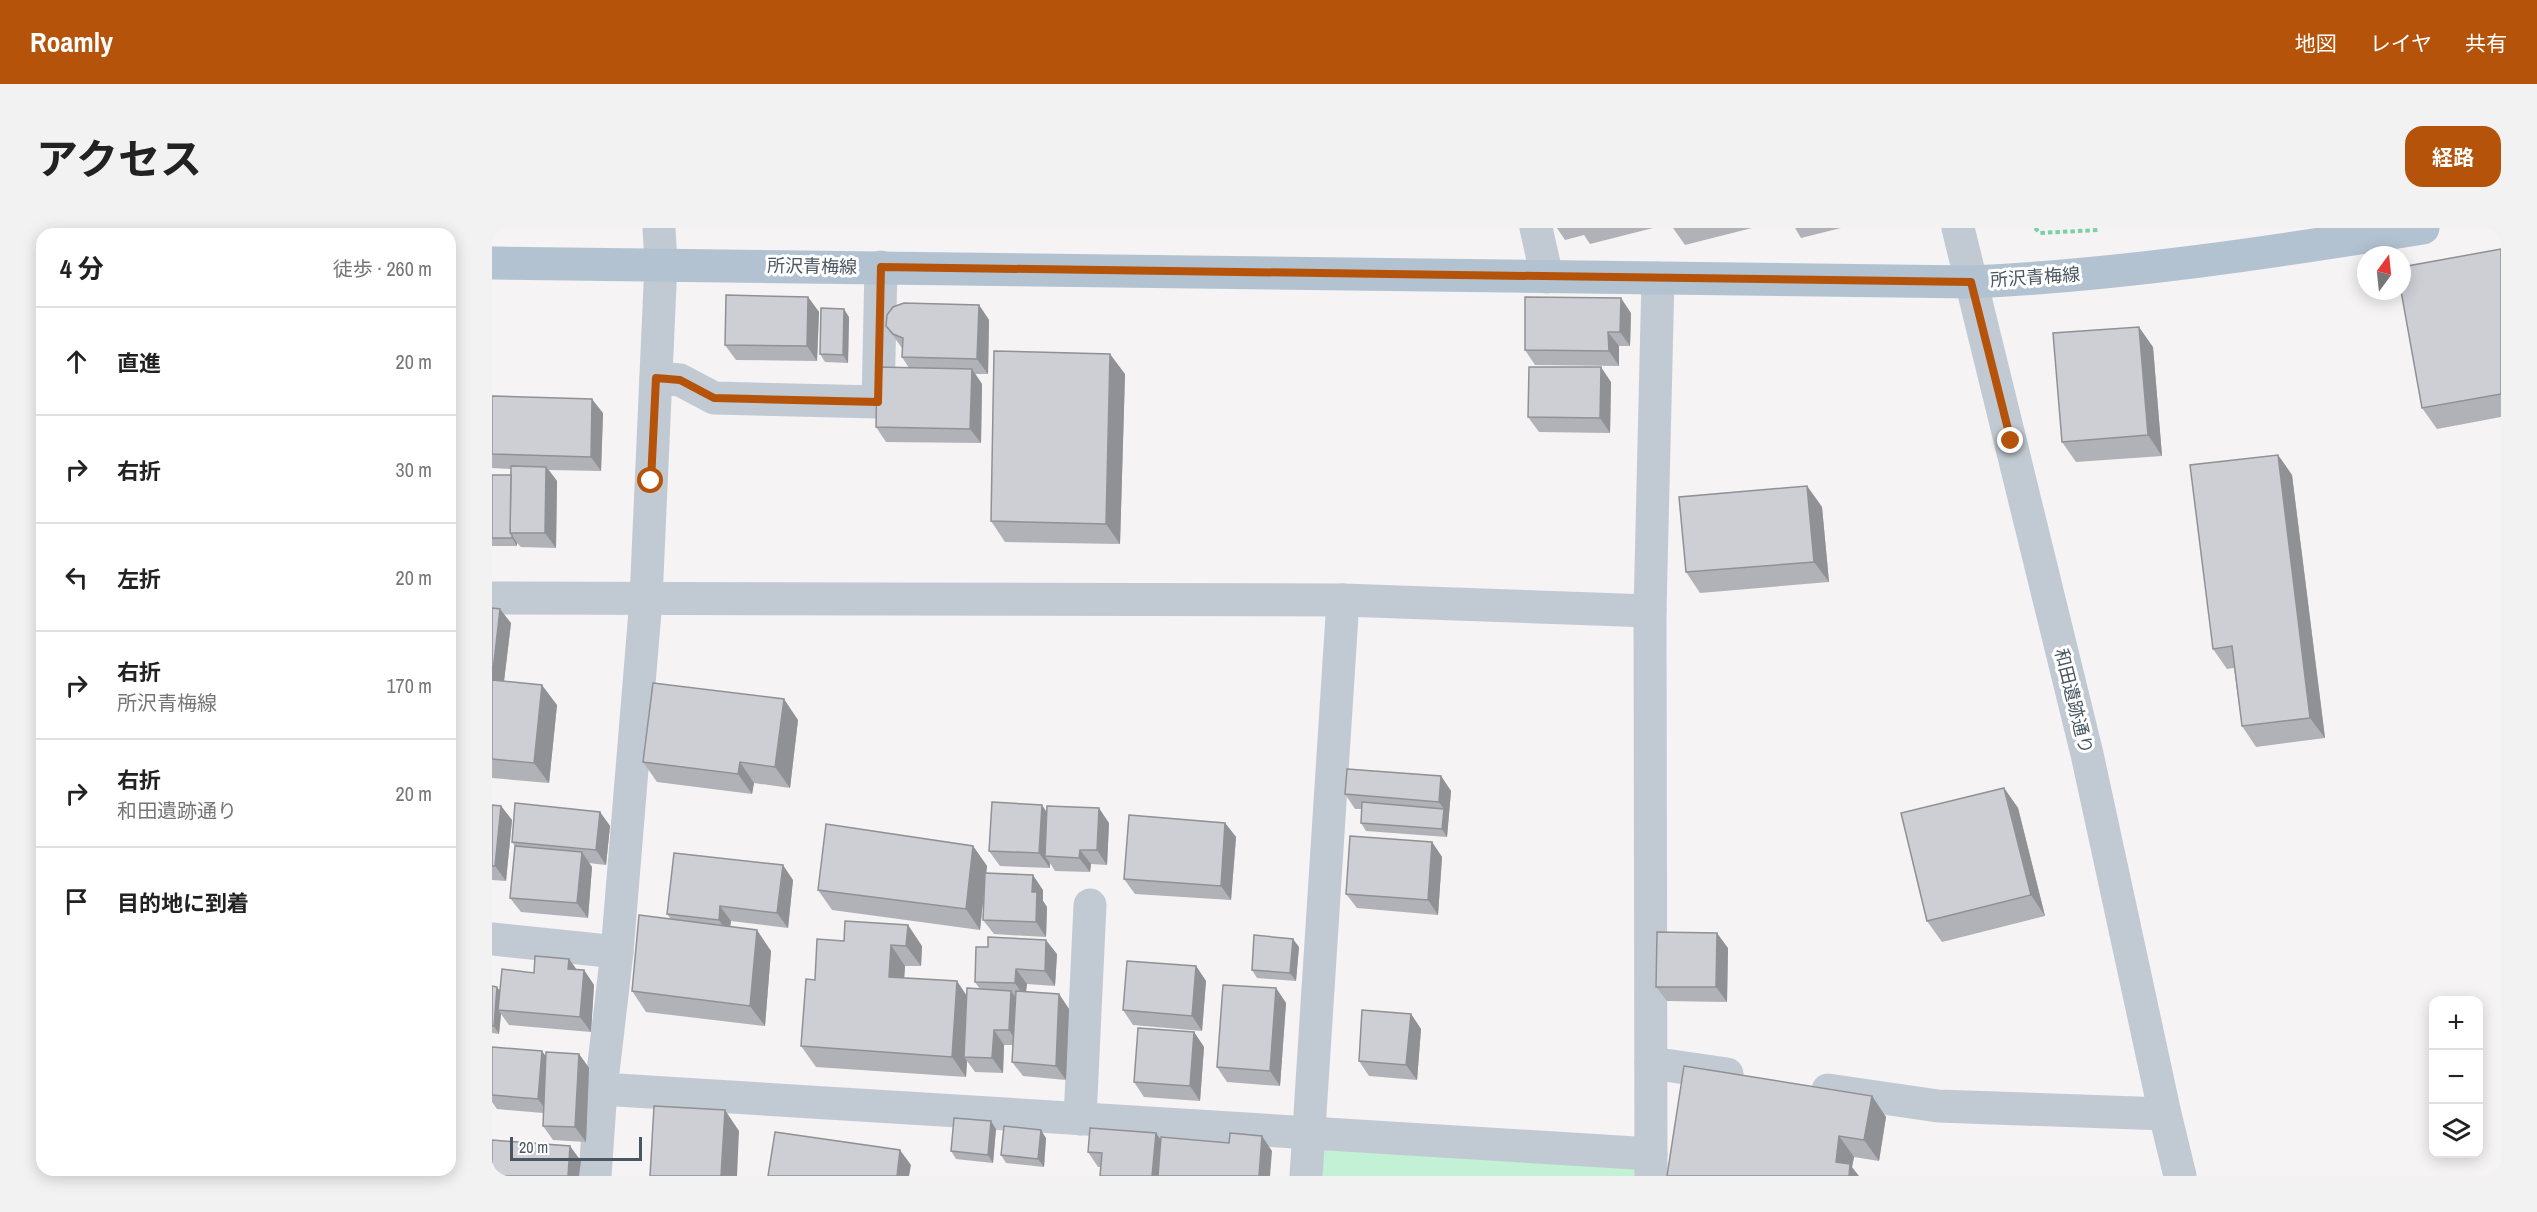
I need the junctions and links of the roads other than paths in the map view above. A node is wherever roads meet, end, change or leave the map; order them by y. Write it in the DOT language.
graph roads {
  1 [pos="659,228"];
  2 [pos="1536,228"];
  3 [pos="1958,228"];
  4 [pos="2423,228"];
  5 [pos="492,262"];
  6 [pos="662,263"];
  7 [pos="881,267"];
  8 [pos="1547,276"];
  9 [pos="1658,278"];
  10 [pos="1971,282"];
  11 [pos="656,378"];
  12 [pos="492,598"];
  13 [pos="646,599"];
  14 [pos="1343,600"];
  15 [pos="1650,611"];
  16 [pos="1090,905"];
  17 [pos="492,939"];
  18 [pos="617,952"];
  19 [pos="1651,1063"];
  20 [pos="1753,1078"];
  21 [pos="1798,1085"];
  22 [pos="601,1089"];
  23 [pos="2165,1114"];
  24 [pos="1080,1119"];
  25 [pos="1308,1131"];
  26 [pos="1651,1165"];
  27 [pos="595,1176"];
  28 [pos="1306,1176"];
  29 [pos="2180,1176"];
  1 -- 6 [label="street"];
  2 -- 8 [label="street"];
  3 -- 10 [label="street, 和田遺跡通り"];
  4 -- 10 [label="main road, 所沢青梅線"];
  5 -- 6 [label="main road, 所沢青梅線"];
  6 -- 7 [label="main road, 所沢青梅線"];
  6 -- 11 [label="street"];
  7 -- 8 [label="main road, 所沢青梅線"];
  7 -- 11 [label="street"];
  8 -- 9 [label="main road, 所沢青梅線"];
  9 -- 10 [label="main road, 所沢青梅線"];
  9 -- 15 [label="street"];
  10 -- 23 [label="street, 和田遺跡通り"];
  11 -- 13 [label="street"];
  12 -- 13 [label="street"];
  13 -- 14 [label="street"];
  13 -- 18 [label="street"];
  14 -- 15 [label="street"];
  14 -- 25 [label="street"];
  15 -- 19 [label="street"];
  16 -- 24 [label="street"];
  17 -- 18 [label="street"];
  18 -- 22 [label="street"];
  19 -- 20 [label="street"];
  19 -- 26 [label="street"];
  21 -- 23 [label="street"];
  22 -- 24 [label="street"];
  22 -- 27 [label="street"];
  23 -- 29 [label="street, 和田遺跡通り"];
  24 -- 25 [label="street"];
  25 -- 26 [label="street"];
  25 -- 28 [label="street"];
}
